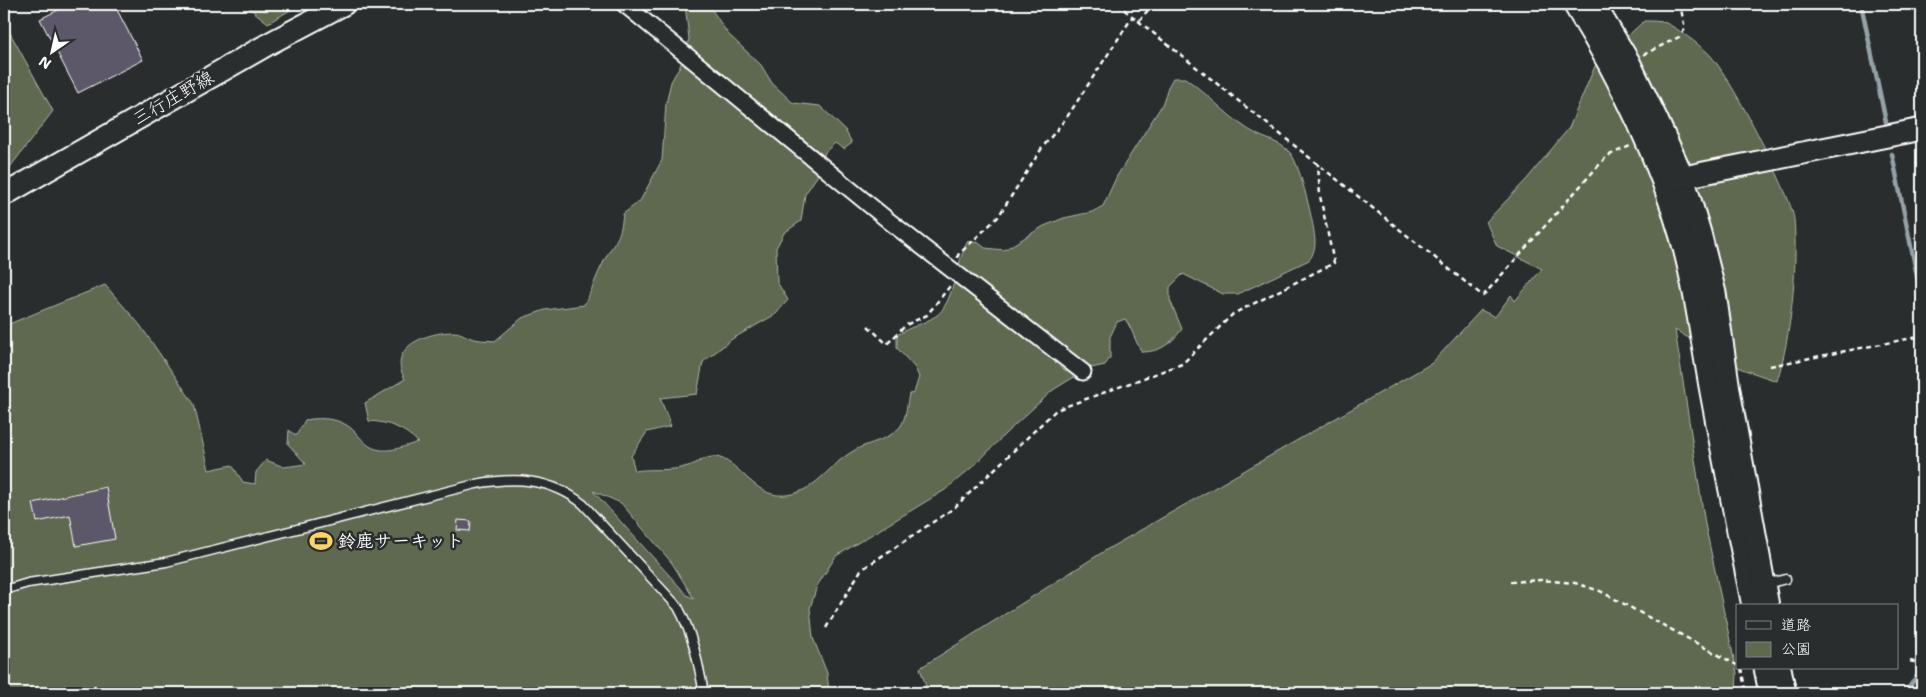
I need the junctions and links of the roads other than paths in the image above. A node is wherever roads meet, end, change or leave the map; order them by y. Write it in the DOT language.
graph roads {
  1 [pos="344,4"];
  2 [pos="624,4"];
  3 [pos="1574,4"];
  4 [pos="1594,4"];
  5 [pos="1922,129"];
  6 [pos="1683,177"];
  7 [pos="1661,182"];
  8 [pos="4,195"];
  9 [pos="1084,372"];
  10 [pos="4,590"];
  11 [pos="1753,604"];
  12 [pos="1769,604"];
  13 [pos="1765,670"];
  14 [pos="1780,670"];
  15 [pos="704,693"];
  16 [pos="1770,693"];
  17 [pos="1785,693"];
  1 -- 8 [label="street, 三行庄野線"];
  2 -- 9 [label="street"];
  3 -- 7 [label="street"];
  4 -- 6 [label="street"];
  5 -- 6 [label="street"];
  6 -- 7 [label="street"];
  6 -- 12 [label="street"];
  7 -- 11 [label="street"];
  10 -- 15 [label="lane"];
  13 -- 16 [label="street"];
  14 -- 17 [label="street"];
}
